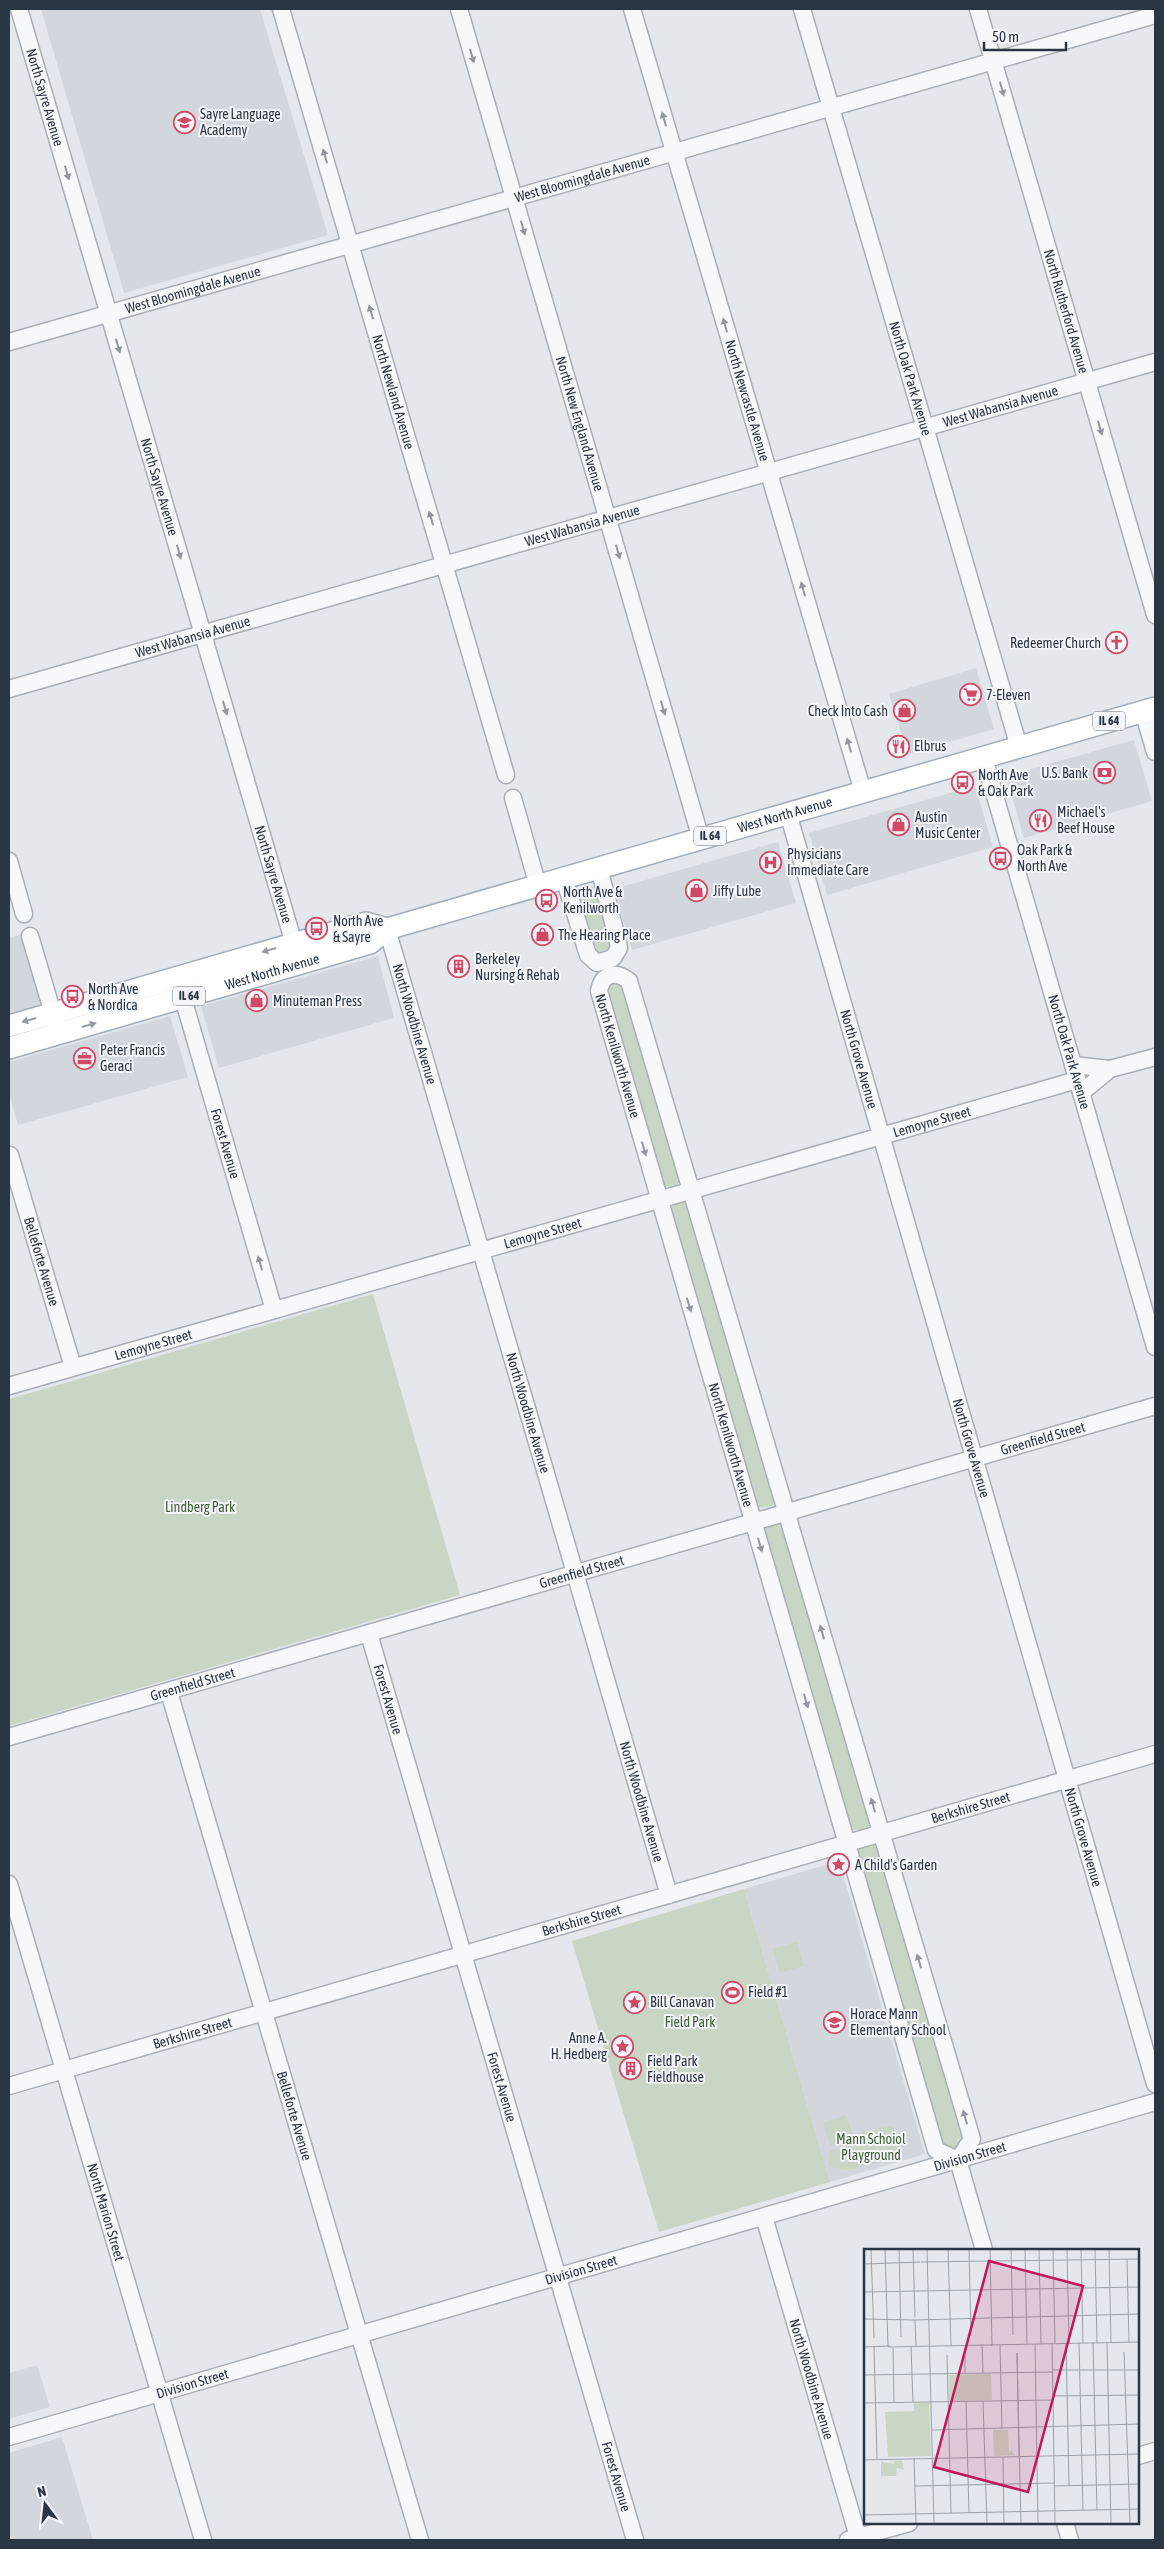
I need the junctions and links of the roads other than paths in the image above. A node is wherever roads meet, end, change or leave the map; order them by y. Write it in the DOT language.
graph roads {
  1 [pos="19,9"];
  2 [pos="282,9"];
  3 [pos="459,9"];
  4 [pos="632,9"];
  5 [pos="802,9"];
  6 [pos="978,9"];
  7 [pos="1154,15"];
  8 [pos="994,62"];
  9 [pos="831,108"];
  10 [pos="674,152"];
  11 [pos="514,198"];
  12 [pos="351,245"];
  13 [pos="109,314"];
  14 [pos="9,342"];
  15 [pos="1155,362"];
  16 [pos="1087,381"];
  17 [pos="924,428"];
  18 [pos="768,472"];
  19 [pos="608,518"];
  20 [pos="445,565"];
  21 [pos="1155,615"];
  22 [pos="203,634"];
  23 [pos="9,689"];
  24 [pos="1149,710"];
  25 [pos="1019,747"];
  26 [pos="1155,752"];
  27 [pos="984,758"];
  28 [pos="506,775"];
  29 [pos="862,792"];
  30 [pos="513,798"];
  31 [pos="788,814"];
  32 [pos="701,839"];
  33 [pos="9,861"];
  34 [pos="599,868"];
  35 [pos="564,878"];
  36 [pos="538,886"];
  37 [pos="24,914"];
  38 [pos="387,929"];
  39 [pos="30,936"];
  40 [pos="297,953"];
  41 [pos="177,977"];
  42 [pos="183,998"];
  43 [pos="53,1013"];
  44 [pos="9,1026"];
  45 [pos="59,1034"];
  46 [pos="9,1048"];
  47 [pos="1155,1057"];
  48 [pos="1110,1069"];
  49 [pos="1077,1079"];
  50 [pos="881,1136"];
  51 [pos="10,1155"];
  52 [pos="691,1190"];
  53 [pos="658,1200"];
  54 [pos="480,1251"];
  55 [pos="274,1310"];
  56 [pos="1155,1347"];
  57 [pos="73,1367"];
  58 [pos="9,1386"];
  59 [pos="1155,1406"];
  60 [pos="974,1457"];
  61 [pos="787,1512"];
  62 [pos="754,1522"];
  63 [pos="574,1573"];
  64 [pos="369,1634"];
  65 [pos="168,1692"];
  66 [pos="9,1737"];
  67 [pos="1155,1754"];
  68 [pos="1066,1780"];
  69 [pos="882,1834"];
  70 [pos="848,1843"];
  71 [pos="9,1884"];
  72 [pos="669,1895"];
  73 [pos="463,1955"];
  74 [pos="264,2012"];
  75 [pos="64,2070"];
  76 [pos="1155,2084"];
  77 [pos="9,2086"];
  78 [pos="1155,2102"];
  79 [pos="958,2160"];
  80 [pos="764,2217"];
  81 [pos="984,2249"];
  82 [pos="558,2277"];
  83 [pos="360,2335"];
  84 [pos="159,2394"];
  85 [pos="9,2437"];
  86 [pos="1155,2451"];
  87 [pos="1139,2456"];
  88 [pos="906,2524"];
  89 [pos="1065,2524"];
  90 [pos="855,2539"];
  91 [pos="203,2540"];
  92 [pos="420,2540"];
  93 [pos="635,2540"];
  94 [pos="1070,2540"];
  1 -- 13 [label="street, North Sayre Avenue, one-way"];
  12 -- 2 [label="street, North Newland Avenue, one-way"];
  3 -- 11 [label="street, North New England Avenue, one-way"];
  10 -- 4 [label="street, North Newcastle Avenue, one-way"];
  5 -- 9 [label="street, North Oak Park Avenue"];
  6 -- 8 [label="street, North Rutherford Avenue"];
  7 -- 8 [label="street, West Bloomingdale Avenue"];
  8 -- 9 [label="street, West Bloomingdale Avenue"];
  8 -- 16 [label="street, North Rutherford Avenue, one-way"];
  9 -- 10 [label="street, West Bloomingdale Avenue"];
  9 -- 17 [label="street, North Oak Park Avenue"];
  10 -- 11 [label="street, West Bloomingdale Avenue"];
  18 -- 10 [label="street, North Newcastle Avenue, one-way"];
  11 -- 12 [label="street, West Bloomingdale Avenue"];
  11 -- 19 [label="street, North New England Avenue, one-way"];
  12 -- 13 [label="street, West Bloomingdale Avenue"];
  20 -- 12 [label="street, North Newland Avenue, one-way"];
  13 -- 14 [label="street, West Bloomingdale Avenue"];
  13 -- 22 [label="street, North Sayre Avenue, one-way"];
  15 -- 16 [label="street, West Wabansia Avenue"];
  16 -- 17 [label="street, West Wabansia Avenue"];
  16 -- 21 [label="street, North Rutherford Avenue, one-way"];
  17 -- 18 [label="street, West Wabansia Avenue"];
  17 -- 25 [label="street, North Oak Park Avenue"];
  18 -- 19 [label="street, West Wabansia Avenue"];
  29 -- 18 [label="street, North Newcastle Avenue, one-way"];
  19 -- 20 [label="street, West Wabansia Avenue"];
  19 -- 32 [label="street, North New England Avenue, one-way"];
  20 -- 22 [label="street, West Wabansia Avenue"];
  20 -- 28 [label="street, North Newland Avenue"];
  22 -- 23 [label="street, West Wabansia Avenue"];
  22 -- 40 [label="street, North Sayre Avenue, one-way"];
  24 -- 25 [label="main road, West North Avenue / IL 64"];
  24 -- 26 [label="street"];
  25 -- 27 [label="main road, West North Avenue / IL 64"];
  27 -- 29 [label="main road, West North Avenue / IL 64"];
  27 -- 49 [label="street, North Oak Park Avenue"];
  29 -- 31 [label="main road, West North Avenue / IL 64"];
  30 -- 36 [label="street"];
  31 -- 32 [label="main road, West North Avenue / IL 64"];
  31 -- 50 [label="street, North Grove Avenue"];
  32 -- 34 [label="main road, West North Avenue / IL 64"];
  33 -- 37 [label="street"];
  34 -- 35 [label="main road, West North Avenue / IL 64"];
  34 -- 35 [label="street"];
  35 -- 36 [label="main road, West North Avenue / IL 64"];
  36 -- 38 [label="main road, West North Avenue / IL 64"];
  38 -- 40 [label="main road, West North Avenue / IL 64"];
  38 -- 54 [label="street, North Woodbine Avenue"];
  39 -- 43 [label="street"];
  40 -- 41 [label="main road, West North Avenue / IL 64, one-way"];
  40 -- 42 [label="main road, West North Avenue / IL 64"];
  41 -- 42 [label="street, Forest Avenue"];
  41 -- 43 [label="main road, West North Avenue / IL 64"];
  45 -- 42 [label="main road, West North Avenue / IL 64, one-way"];
  55 -- 42 [label="street, Forest Avenue, one-way"];
  43 -- 44 [label="main road, West North Avenue / IL 64, one-way"];
  43 -- 45 [label="street"];
  45 -- 46 [label="main road, West North Avenue / IL 64"];
  47 -- 48 [label="street"];
  48 -- 49 [label="street"];
  48 -- 49 [label="street"];
  49 -- 50 [label="street, Lemoyne Street"];
  49 -- 56 [label="street, North Oak Park Avenue"];
  50 -- 52 [label="street, Lemoyne Street"];
  50 -- 60 [label="street, North Grove Avenue"];
  51 -- 57 [label="street, Belleforte Avenue"];
  52 -- 53 [label="street, Lemoyne Street"];
  52 -- 53 [label="street, North Kenilworth Avenue, one-way"];
  52 -- 61 [label="street, North Kenilworth Avenue"];
  53 -- 54 [label="street, Lemoyne Street"];
  53 -- 62 [label="street, North Kenilworth Avenue, one-way"];
  54 -- 55 [label="street, Lemoyne Street"];
  54 -- 63 [label="street, North Woodbine Avenue"];
  55 -- 57 [label="street, Lemoyne Street"];
  57 -- 58 [label="street, Lemoyne Street"];
  59 -- 60 [label="street, Greenfield Street"];
  60 -- 61 [label="street, Greenfield Street"];
  60 -- 68 [label="street, North Grove Avenue"];
  61 -- 62 [label="street, Greenfield Street"];
  69 -- 61 [label="street, North Kenilworth Avenue, one-way"];
  62 -- 63 [label="street, Greenfield Street"];
  62 -- 70 [label="street, North Kenilworth Avenue, one-way"];
  63 -- 64 [label="street, Greenfield Street"];
  63 -- 72 [label="street, North Woodbine Avenue"];
  64 -- 65 [label="street, Greenfield Street"];
  64 -- 73 [label="street, Forest Avenue"];
  65 -- 66 [label="street, Greenfield Street"];
  65 -- 74 [label="street, Belleforte Avenue"];
  67 -- 68 [label="street, Berkshire Street"];
  68 -- 69 [label="street, Berkshire Street"];
  68 -- 76 [label="street, North Grove Avenue"];
  69 -- 70 [label="street, Berkshire Street"];
  79 -- 69 [label="street, North Kenilworth Avenue, one-way"];
  70 -- 72 [label="street, Berkshire Street"];
  70 -- 79 [label="street, North Kenilworth Avenue"];
  71 -- 75 [label="street, North Marion Street"];
  72 -- 73 [label="street, Berkshire Street"];
  73 -- 74 [label="street, Berkshire Street"];
  73 -- 82 [label="street, Forest Avenue"];
  74 -- 75 [label="street, Berkshire Street"];
  74 -- 83 [label="street, Belleforte Avenue"];
  75 -- 77 [label="street, Berkshire Street"];
  75 -- 84 [label="street, North Marion Street"];
  78 -- 79 [label="street, Division Street"];
  79 -- 80 [label="street, Division Street"];
  79 -- 81 [label="street"];
  80 -- 82 [label="street, Division Street"];
  80 -- 90 [label="street, North Woodbine Avenue"];
  82 -- 83 [label="street, Division Street"];
  82 -- 93 [label="street, Forest Avenue"];
  83 -- 84 [label="street, Division Street"];
  83 -- 92 [label="street, Belleforte Avenue"];
  84 -- 85 [label="street, Division Street"];
  84 -- 91 [label="street, North Marion Street"];
  86 -- 87 [label="street"];
  88 -- 90 [label="street"];
  89 -- 94 [label="street"];
}
